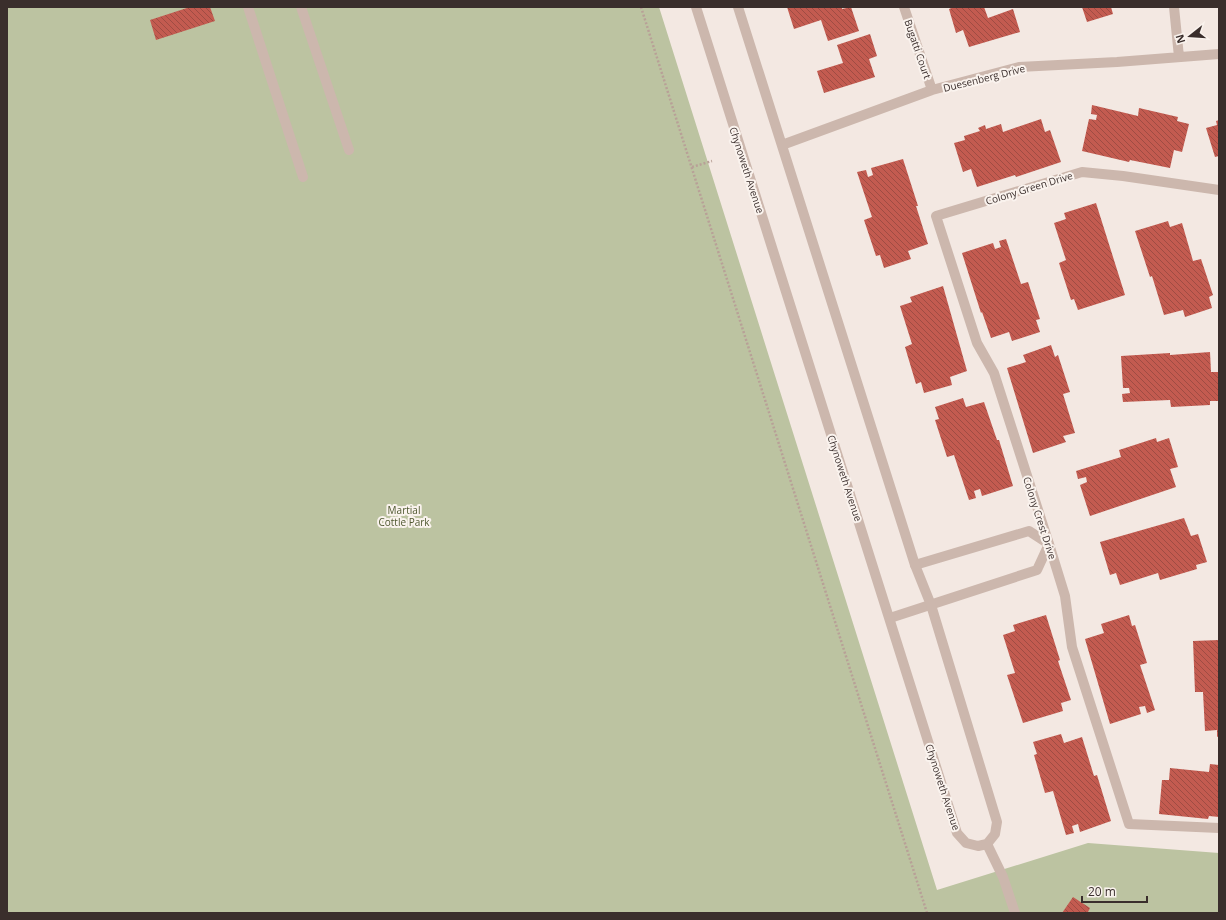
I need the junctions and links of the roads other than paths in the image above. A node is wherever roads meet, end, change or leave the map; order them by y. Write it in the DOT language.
graph roads {
  1 [pos="248,7"];
  2 [pos="301,7"];
  3 [pos="696,7"];
  4 [pos="738,7"];
  5 [pos="904,7"];
  6 [pos="1174,7"];
  7 [pos="1219,54"];
  8 [pos="1179,56"];
  9 [pos="932,90"];
  10 [pos="782,145"];
  11 [pos="349,150"];
  12 [pos="303,177"];
  13 [pos="1219,190"];
  14 [pos="936,216"];
  15 [pos="1049,544"];
  16 [pos="915,565"];
  17 [pos="931,605"];
  18 [pos="890,618"];
  19 [pos="1219,828"];
  20 [pos="988,844"];
  21 [pos="1015,913"];
  1 -- 12 [label="street"];
  2 -- 11 [label="street"];
  3 -- 18 [label="street, Chynoweth Avenue"];
  4 -- 10 [label="street"];
  5 -- 9 [label="street, Bugatti Court"];
  6 -- 8 [label="street"];
  7 -- 8 [label="street, Duesenberg Drive"];
  8 -- 9 [label="street, Duesenberg Drive"];
  9 -- 10 [label="street, Duesenberg Drive"];
  10 -- 16 [label="street"];
  13 -- 14 [label="street, Colony Green Drive"];
  14 -- 15 [label="street, Colony Crest Drive"];
  15 -- 16 [label="street"];
  15 -- 17 [label="street"];
  15 -- 19 [label="street, Colony Crest Drive"];
  16 -- 17 [label="street"];
  17 -- 18 [label="street"];
  17 -- 20 [label="street"];
  18 -- 20 [label="street, Chynoweth Avenue"];
  20 -- 21 [label="street"];
}
